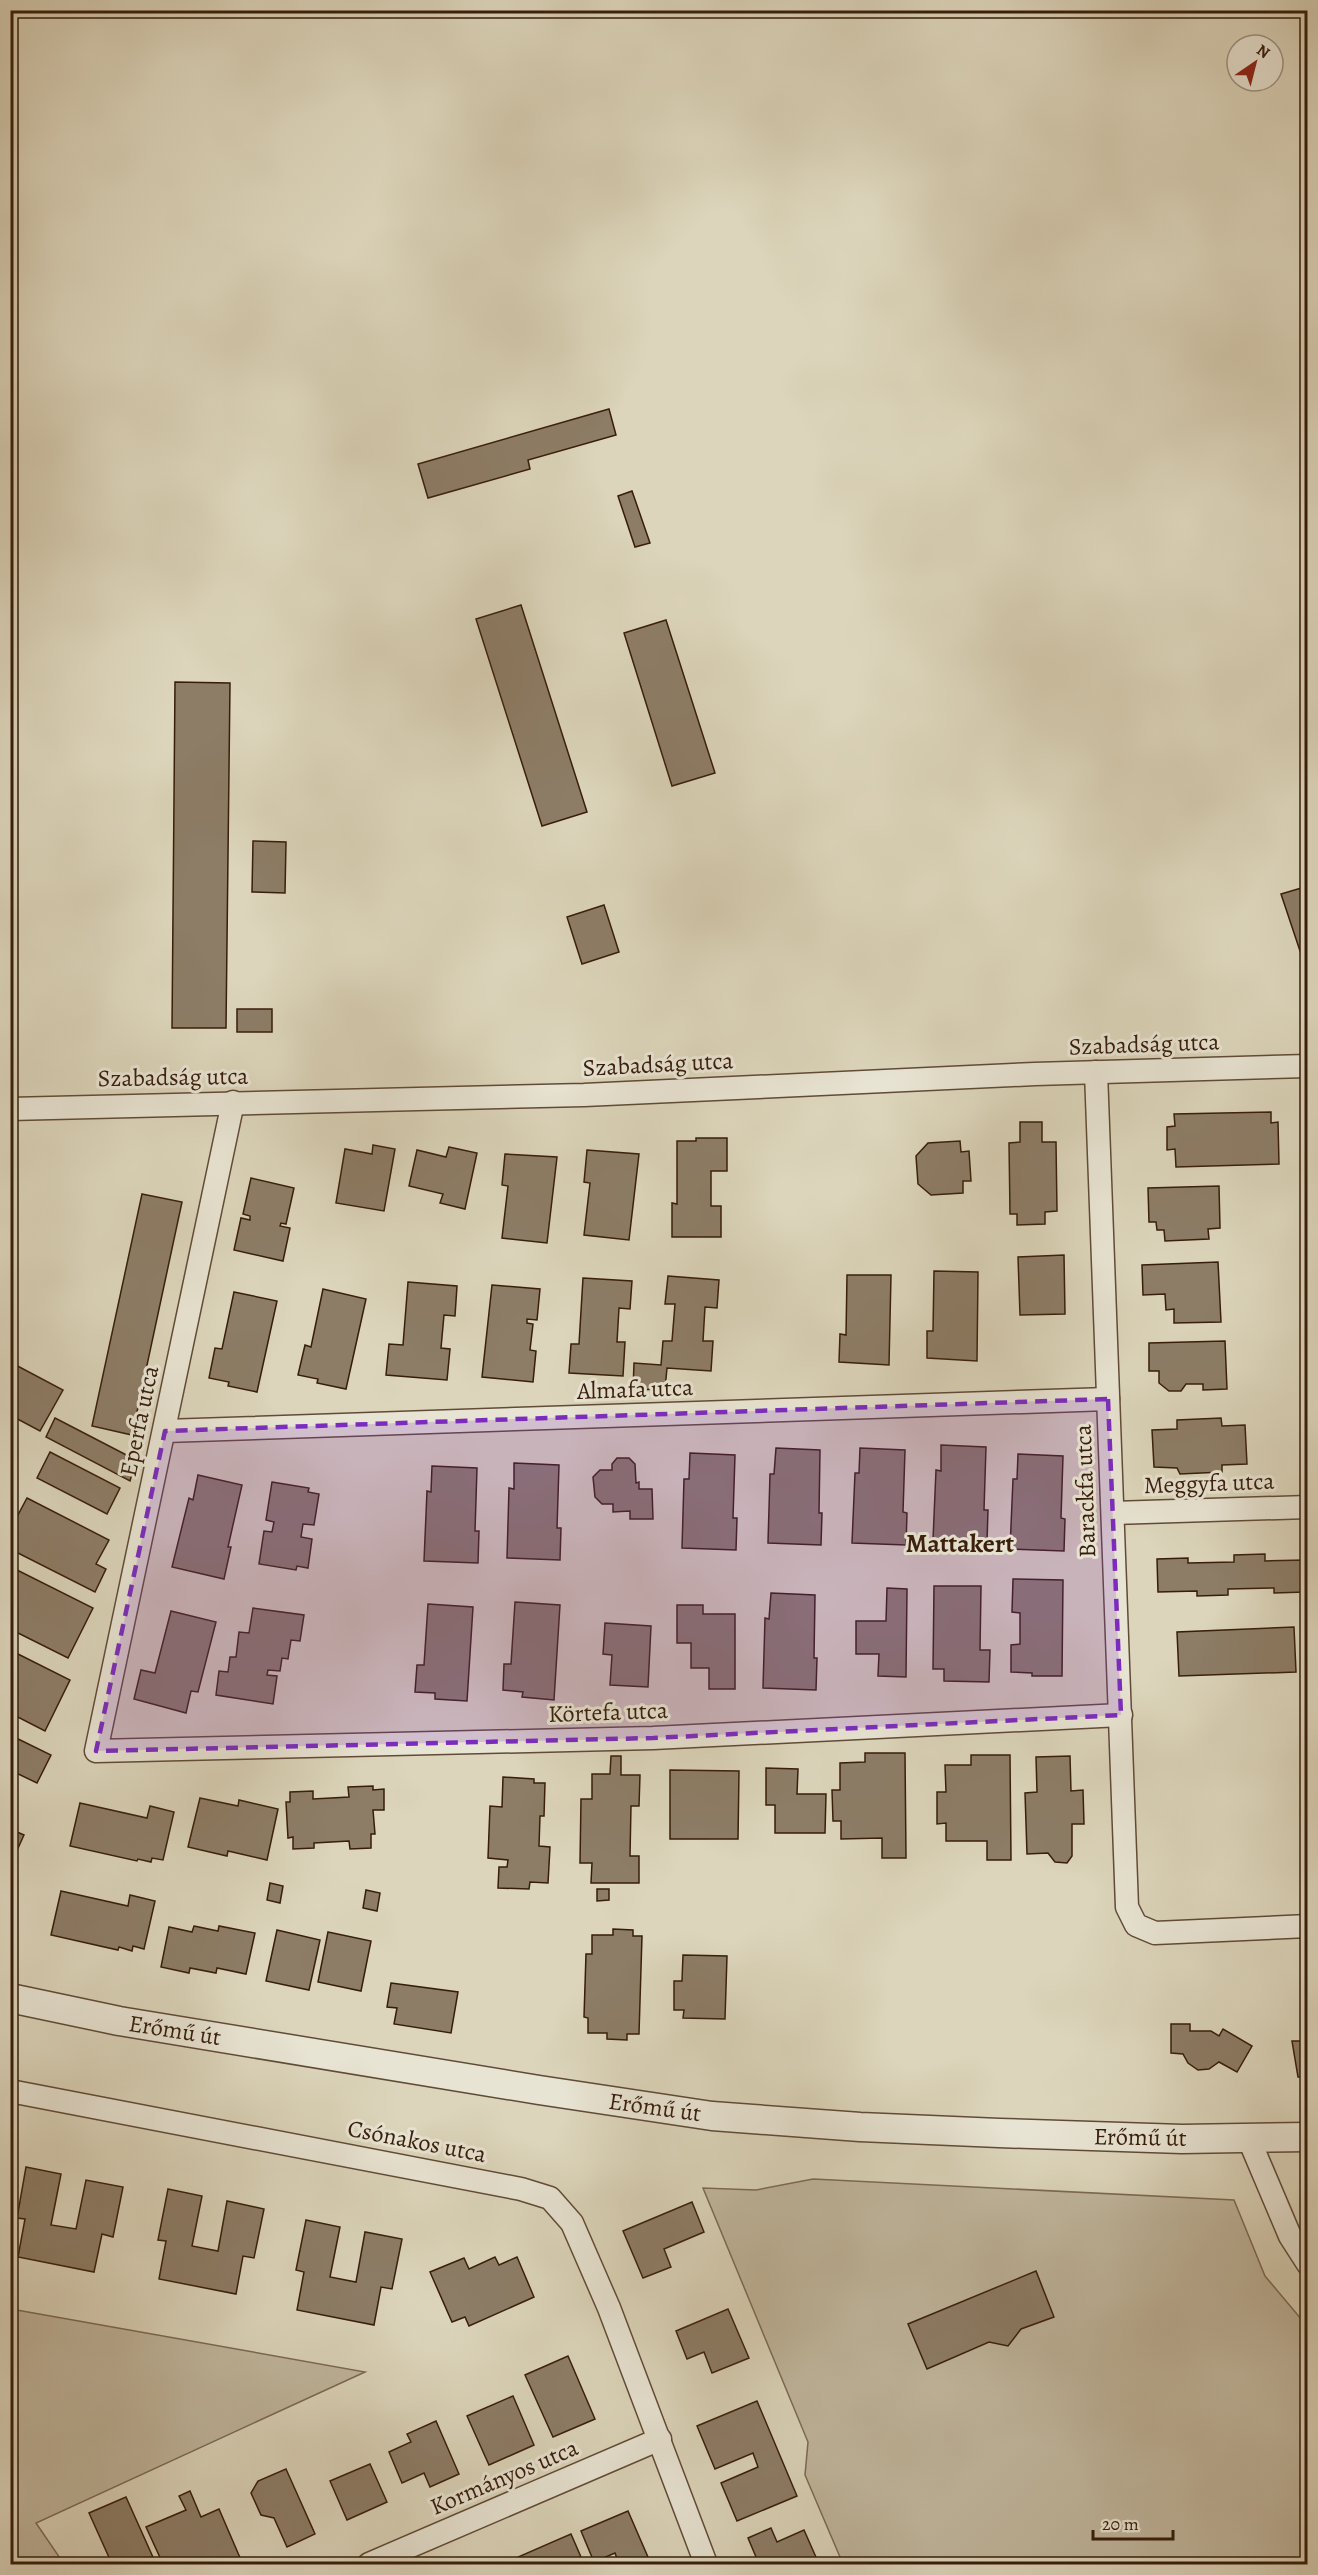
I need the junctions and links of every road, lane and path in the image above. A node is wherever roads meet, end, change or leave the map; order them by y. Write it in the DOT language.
graph roads {
  1 [pos="1308,1066"];
  2 [pos="1096,1072"];
  3 [pos="233,1102"];
  4 [pos="10,1109"];
  5 [pos="1108,1399"];
  6 [pos="165,1431"];
  7 [pos="1308,1507"];
  8 [pos="1113,1513"];
  9 [pos="1121,1715"];
  10 [pos="96,1751"];
  11 [pos="1308,1926"];
  12 [pos="10,1998"];
  13 [pos="10,2091"];
  14 [pos="1308,2137"];
  15 [pos="1248,2138"];
  16 [pos="1308,2264"];
  17 [pos="660,2439"];
  18 [pos="369,2565"];
  19 [pos="706,2565"];
  1 -- 2 [label="street, Szabadság utca"];
  2 -- 3 [label="street, Szabadság utca"];
  2 -- 5 [label="street, Barackfa utca"];
  3 -- 4 [label="street, Szabadság utca"];
  3 -- 6 [label="street, Eperfa utca"];
  5 -- 6 [label="street, Almafa utca"];
  5 -- 8 [label="street, Barackfa utca"];
  6 -- 10 [label="street, Eperfa utca"];
  7 -- 8 [label="street, Meggyfa utca"];
  8 -- 9 [label="street, Barackfa utca"];
  9 -- 10 [label="street, Körtefa utca"];
  9 -- 11 [label="street, Barackfa utca"];
  12 -- 15 [label="street, Erőmű út"];
  13 -- 17 [label="street, Csónakos utca"];
  14 -- 15 [label="street, Erőmű út"];
  15 -- 16 [label="street"];
  17 -- 18 [label="street, Kormányos utca"];
  17 -- 19 [label="street, Csónakos utca"];
}
